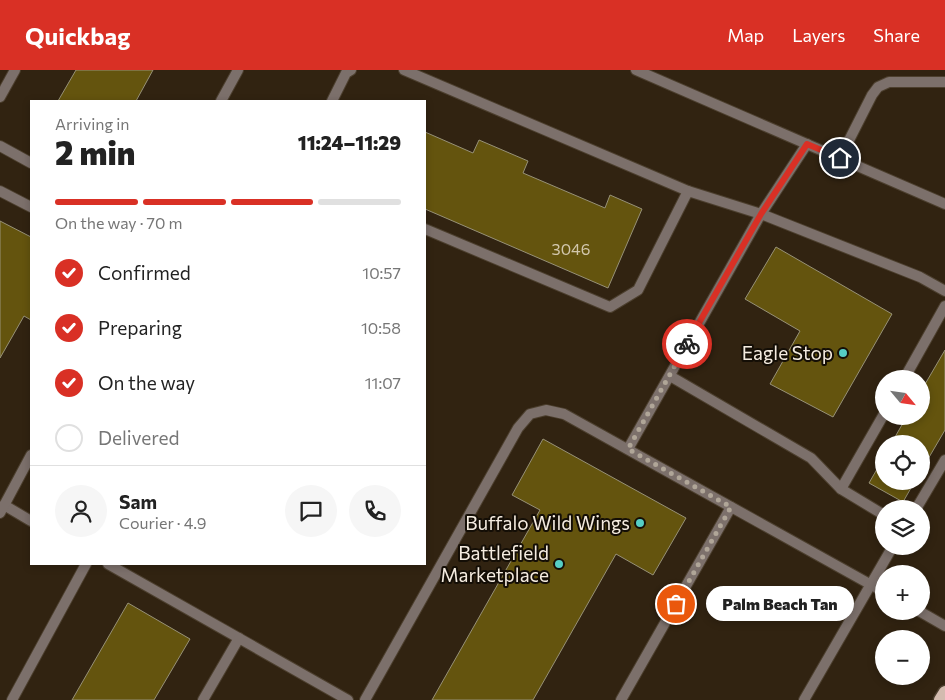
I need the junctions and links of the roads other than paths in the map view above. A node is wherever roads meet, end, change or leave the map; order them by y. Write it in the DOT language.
graph roads {
  1 [pos="15,70"];
  2 [pos="238,70"];
  3 [pos="351,70"];
  4 [pos="404,70"];
  5 [pos="638,70"];
  6 [pos="945,82"];
  7 [pos="0,97"];
  8 [pos="222,100"];
  9 [pos="332,100"];
  10 [pos="807,144"];
  11 [pos="0,146"];
  12 [pos="840,158"];
  13 [pos="30,162"];
  14 [pos="0,191"];
  15 [pos="688,192"];
  16 [pos="945,204"];
  17 [pos="30,206"];
  18 [pos="761,214"];
  19 [pos="426,229"];
  20 [pos="945,291"];
  21 [pos="945,306"];
  22 [pos="909,370"];
  23 [pos="670,376"];
  24 [pos="878,425"];
  25 [pos="628,449"];
  26 [pos="30,456"];
  27 [pos="945,460"];
  28 [pos="841,489"];
  29 [pos="921,500"];
  30 [pos="731,507"];
  31 [pos="2,509"];
  32 [pos="875,509"];
  33 [pos="30,521"];
  34 [pos="888,555"];
  35 [pos="85,565"];
  36 [pos="110,565"];
  37 [pos="870,584"];
  38 [pos="875,587"];
  39 [pos="930,617"];
  40 [pos="945,626"];
  41 [pos="238,638"];
  42 [pos="945,692"];
  43 [pos="12,700"];
  44 [pos="203,700"];
  45 [pos="348,700"];
  46 [pos="365,700"];
  47 [pos="621,700"];
  48 [pos="804,700"];
  49 [pos="940,700"];
  1 -- 7 [label="street"];
  2 -- 8 [label="street"];
  3 -- 9 [label="street"];
  4 -- 15 [label="street"];
  5 -- 10 [label="street"];
  6 -- 12 [label="street"];
  10 -- 12 [label="street"];
  10 -- 18 [label="street"];
  11 -- 13 [label="street"];
  12 -- 16 [label="street"];
  14 -- 17 [label="street"];
  15 -- 18 [label="street"];
  15 -- 19 [label="street"];
  18 -- 20 [label="street"];
  18 -- 23 [label="street"];
  21 -- 22 [label="street"];
  23 -- 25 [label="street"];
  23 -- 28 [label="street"];
  24 -- 28 [label="street"];
  25 -- 30 [label="street"];
  25 -- 46 [label="street"];
  26 -- 31 [label="street"];
  27 -- 29 [label="street"];
  28 -- 32 [label="street"];
  30 -- 37 [label="street"];
  30 -- 47 [label="street"];
  31 -- 33 [label="street"];
  34 -- 37 [label="street"];
  35 -- 43 [label="street"];
  36 -- 41 [label="street"];
  37 -- 38 [label="street"];
  37 -- 48 [label="street"];
  39 -- 40 [label="street"];
  41 -- 44 [label="street"];
  41 -- 45 [label="street"];
  42 -- 49 [label="main road"];
}
